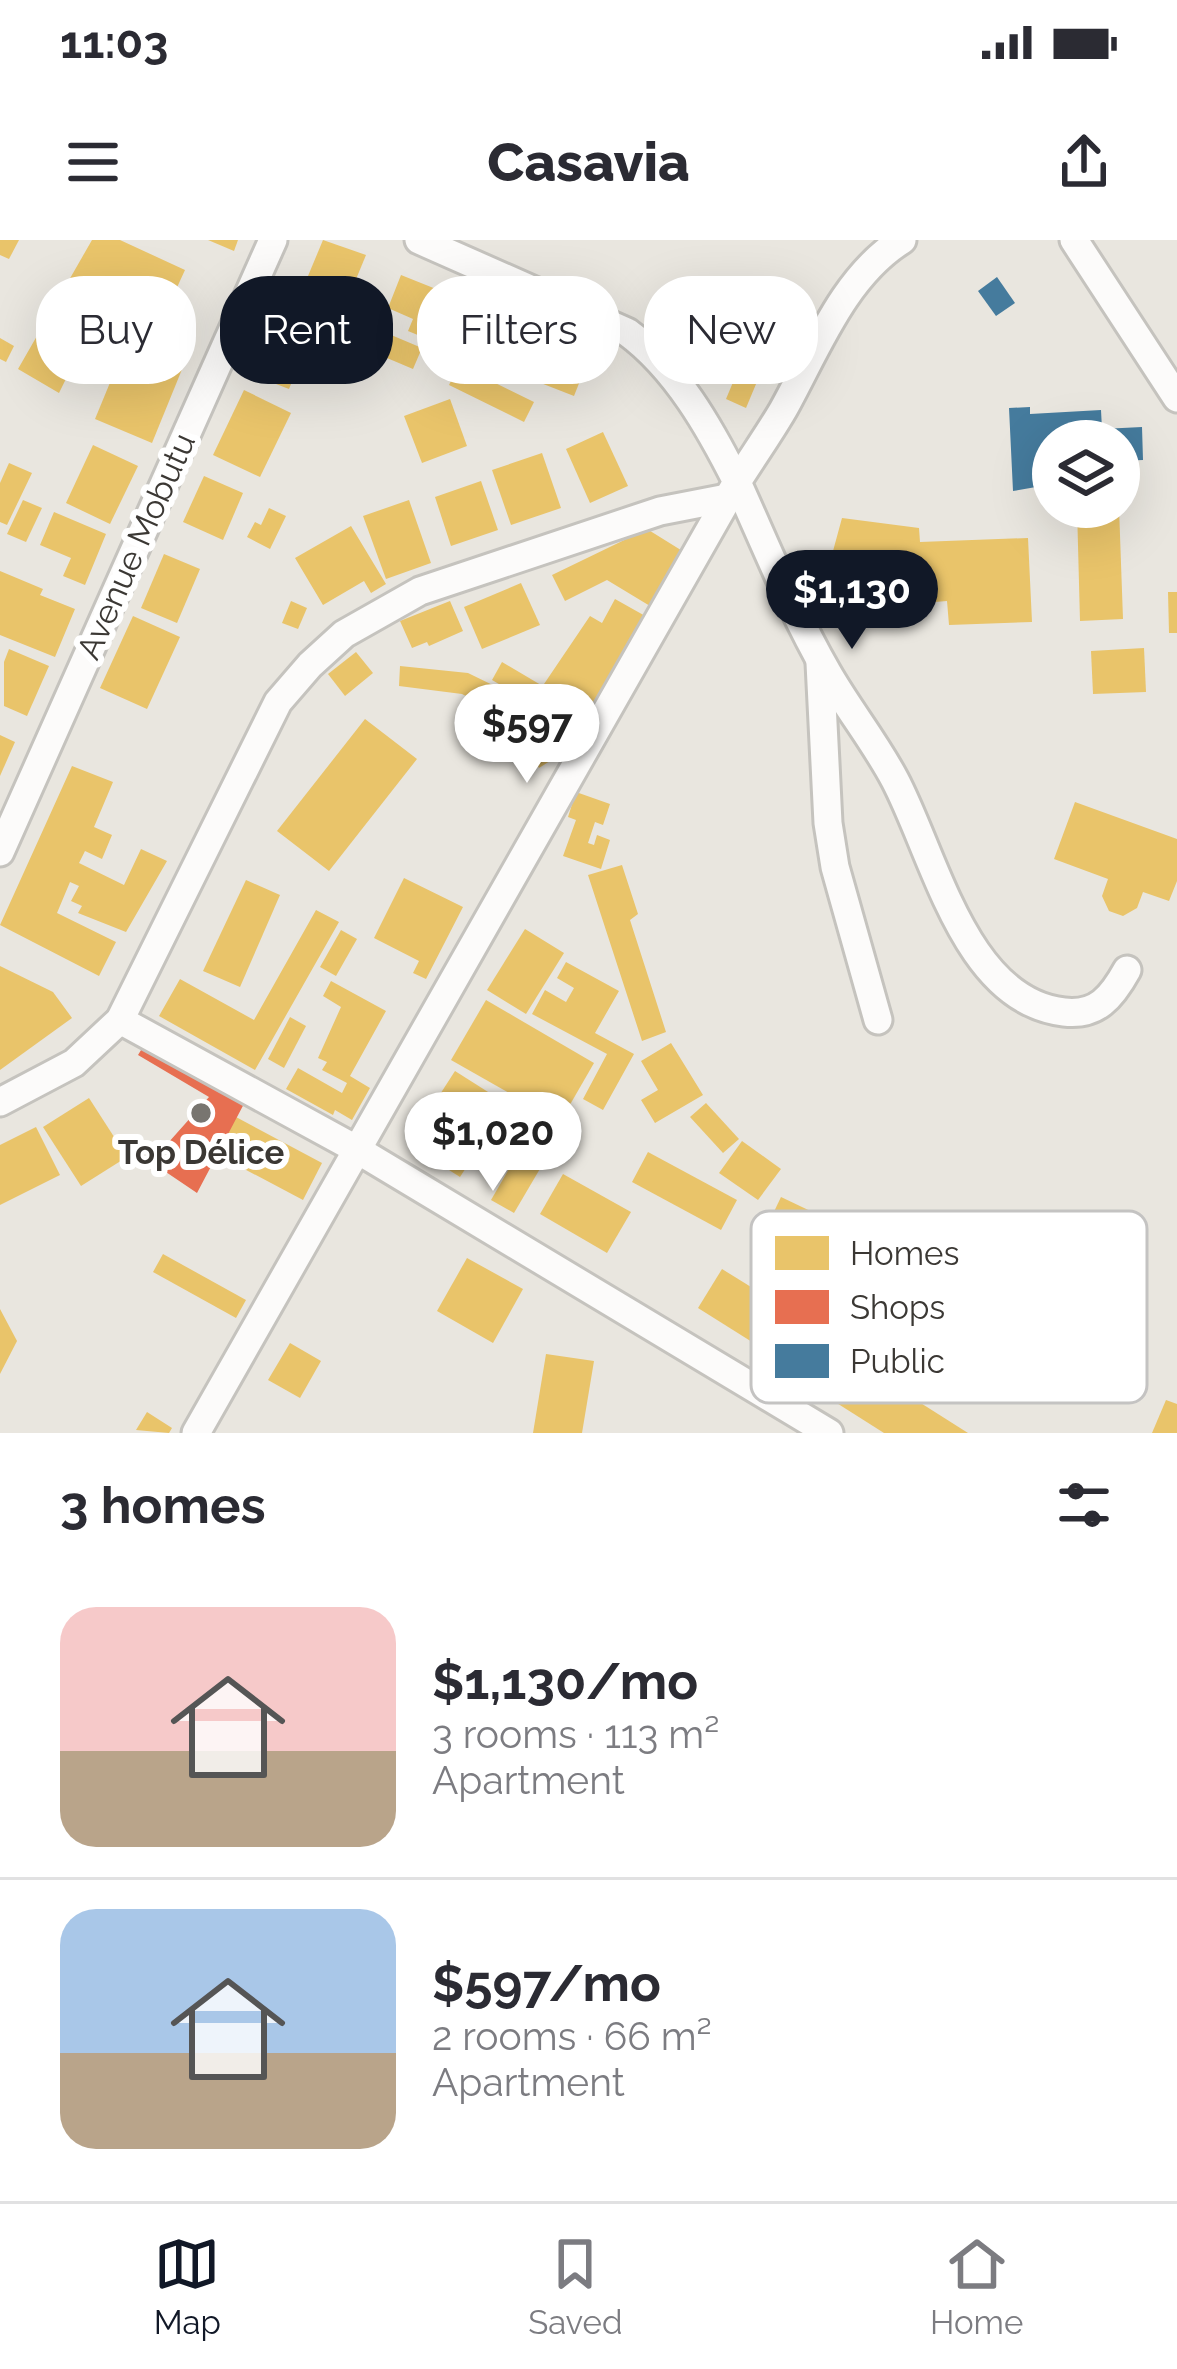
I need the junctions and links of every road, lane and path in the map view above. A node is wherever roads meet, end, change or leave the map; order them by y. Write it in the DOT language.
graph roads {
  1 [pos="273,240"];
  2 [pos="419,240"];
  3 [pos="902,240"];
  4 [pos="1074,240"];
  5 [pos="1177,398"];
  6 [pos="732,490"];
  7 [pos="820,659"];
  8 [pos="0,852"];
  9 [pos="1127,970"];
  10 [pos="120,1021"];
  11 [pos="878,1021"];
  12 [pos="0,1102"];
  13 [pos="356,1149"];
  14 [pos="751,1386"];
  15 [pos="780,1403"];
  16 [pos="196,1433"];
  17 [pos="830,1433"];
  1 -- 8 [label="street, Avenue Mobutu"];
  2 -- 6 [label="street"];
  3 -- 6 [label="street"];
  4 -- 5 [label="street"];
  6 -- 7 [label="street"];
  6 -- 10 [label="street"];
  6 -- 13 [label="street"];
  7 -- 9 [label="street"];
  7 -- 11 [label="street"];
  10 -- 12 [label="street"];
  10 -- 13 [label="street"];
  13 -- 14 [label="street"];
  13 -- 16 [label="street"];
  15 -- 17 [label="street"];
}
